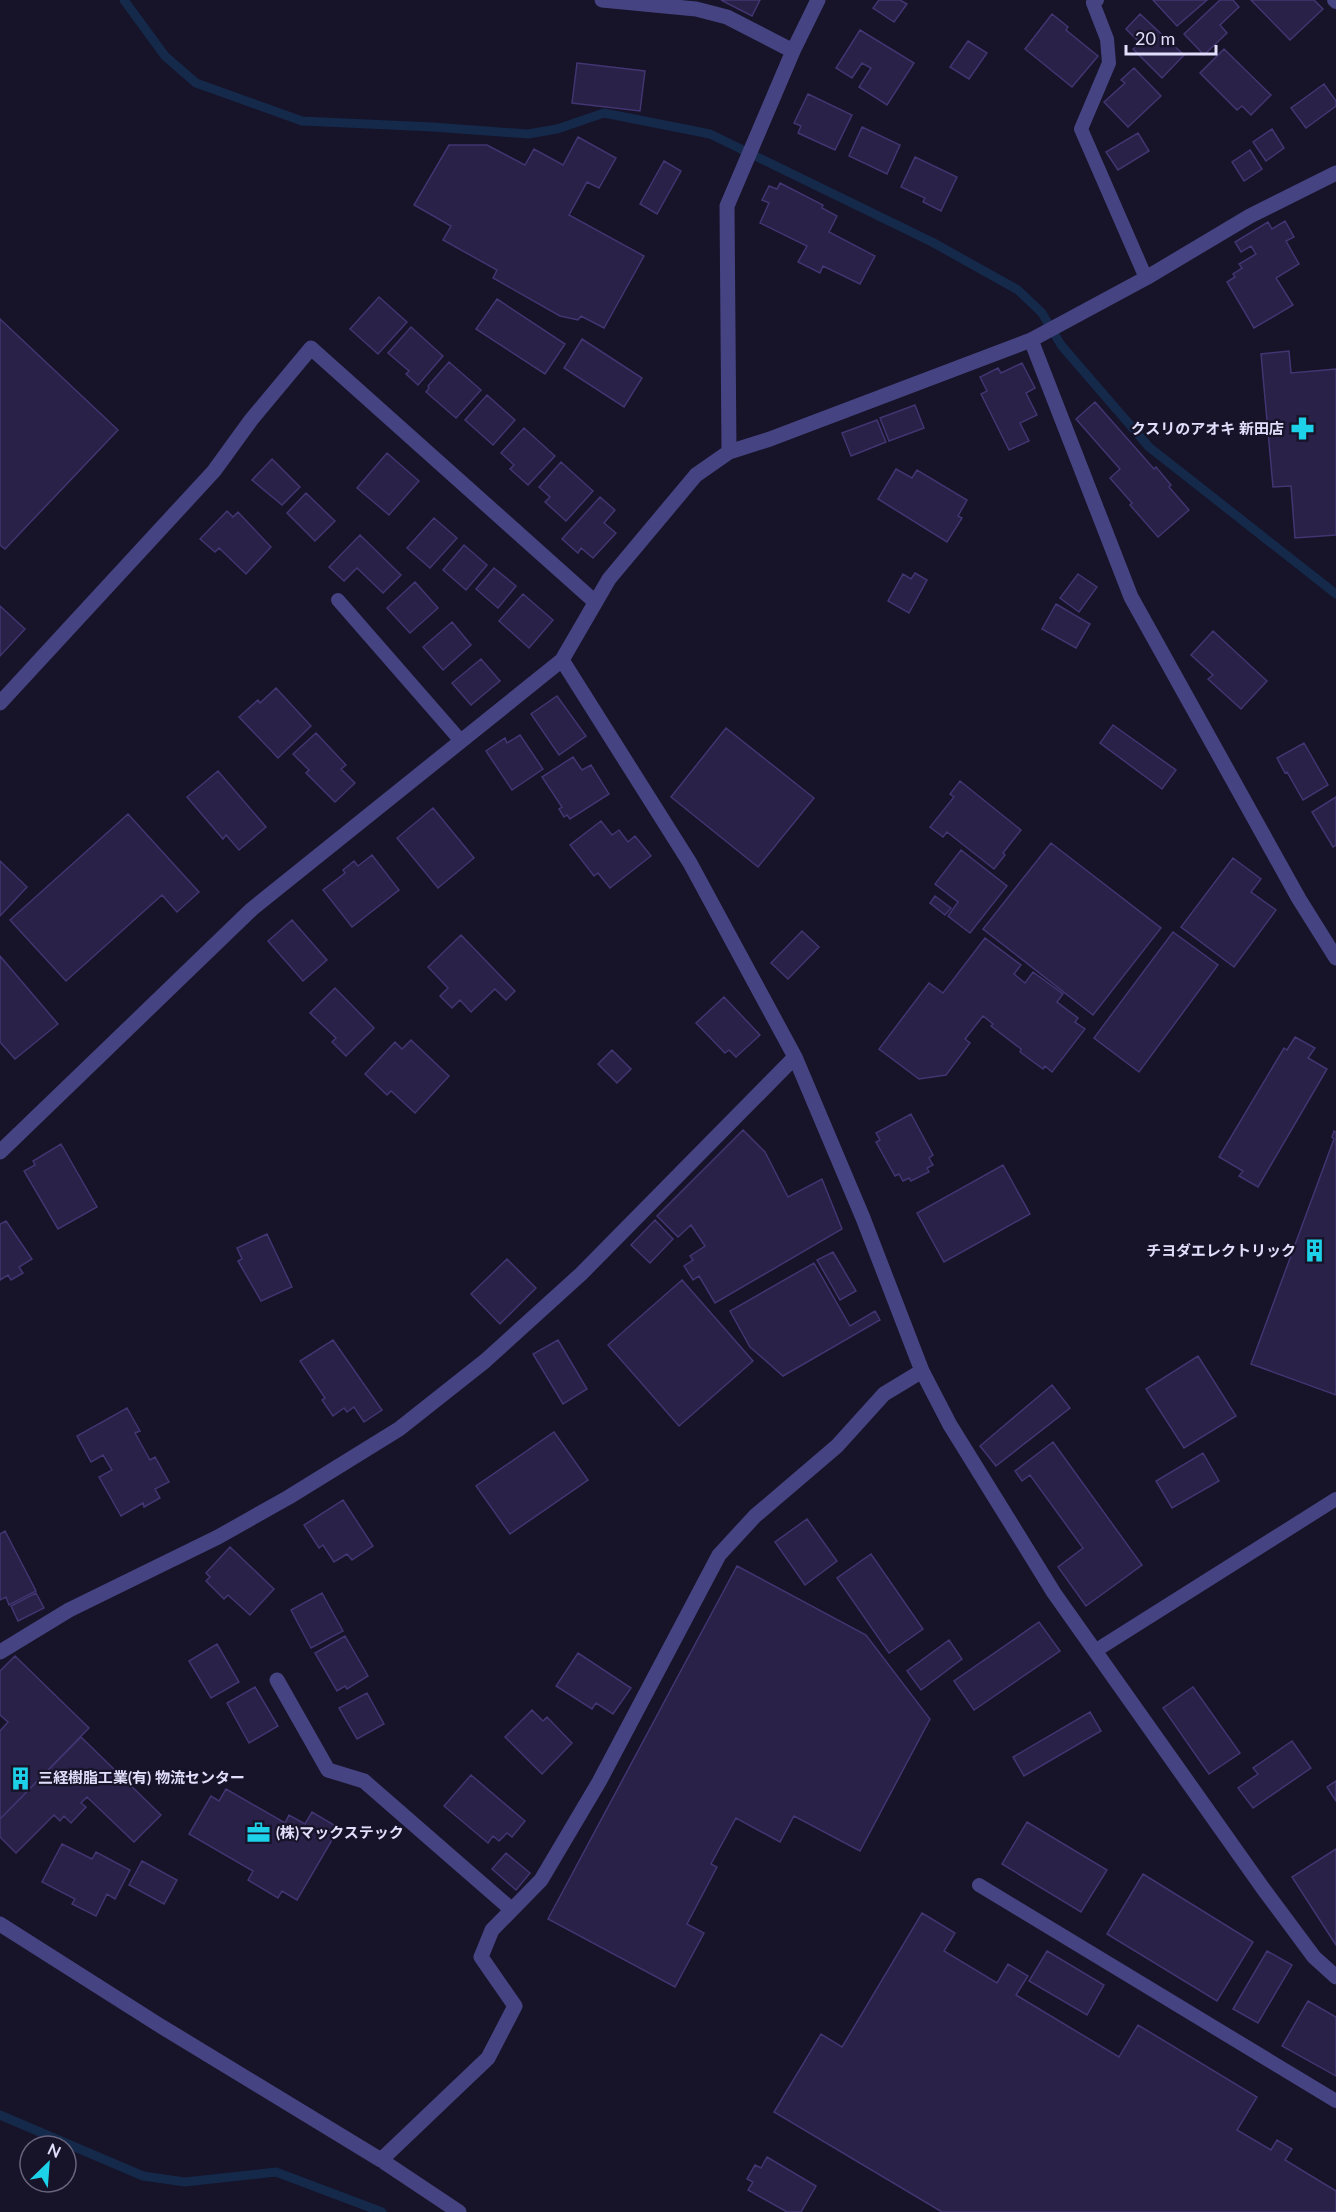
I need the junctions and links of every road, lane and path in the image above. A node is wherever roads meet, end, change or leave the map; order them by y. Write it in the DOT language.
graph roads {
  1 [pos="602,0"];
  2 [pos="818,0"];
  3 [pos="1097,0"];
  4 [pos="793,51"];
  5 [pos="1336,173"];
  6 [pos="1146,278"];
  7 [pos="1031,340"];
  8 [pos="729,452"];
  9 [pos="338,600"];
  10 [pos="594,602"];
  11 [pos="562,660"];
  12 [pos="0,703"];
  13 [pos="461,741"];
  14 [pos="1336,958"];
  15 [pos="795,1057"];
  16 [pos="0,1152"];
  17 [pos="922,1371"];
  18 [pos="1336,1499"];
  19 [pos="1095,1651"];
  20 [pos="0,1652"];
  21 [pos="278,1680"];
  22 [pos="979,1885"];
  23 [pos="511,1909"];
  24 [pos="0,1924"];
  25 [pos="1336,1977"];
  26 [pos="1336,2101"];
  27 [pos="381,2160"];
  28 [pos="459,2212"];
  1 -- 4 [label="street"];
  2 -- 4 [label="street"];
  3 -- 6 [label="lane"];
  4 -- 8 [label="street"];
  5 -- 6 [label="street"];
  6 -- 7 [label="street"];
  7 -- 8 [label="street"];
  7 -- 14 [label="street"];
  8 -- 10 [label="street"];
  9 -- 13 [label="lane"];
  10 -- 11 [label="street"];
  10 -- 12 [label="street"];
  11 -- 13 [label="street"];
  11 -- 15 [label="street"];
  13 -- 16 [label="street"];
  15 -- 17 [label="street"];
  15 -- 20 [label="street"];
  17 -- 19 [label="street"];
  17 -- 23 [label="street"];
  18 -- 19 [label="lane"];
  19 -- 25 [label="street"];
  21 -- 23 [label="street"];
  22 -- 26 [label="lane"];
  23 -- 27 [label="street"];
  24 -- 27 [label="street"];
  27 -- 28 [label="street"];
}
